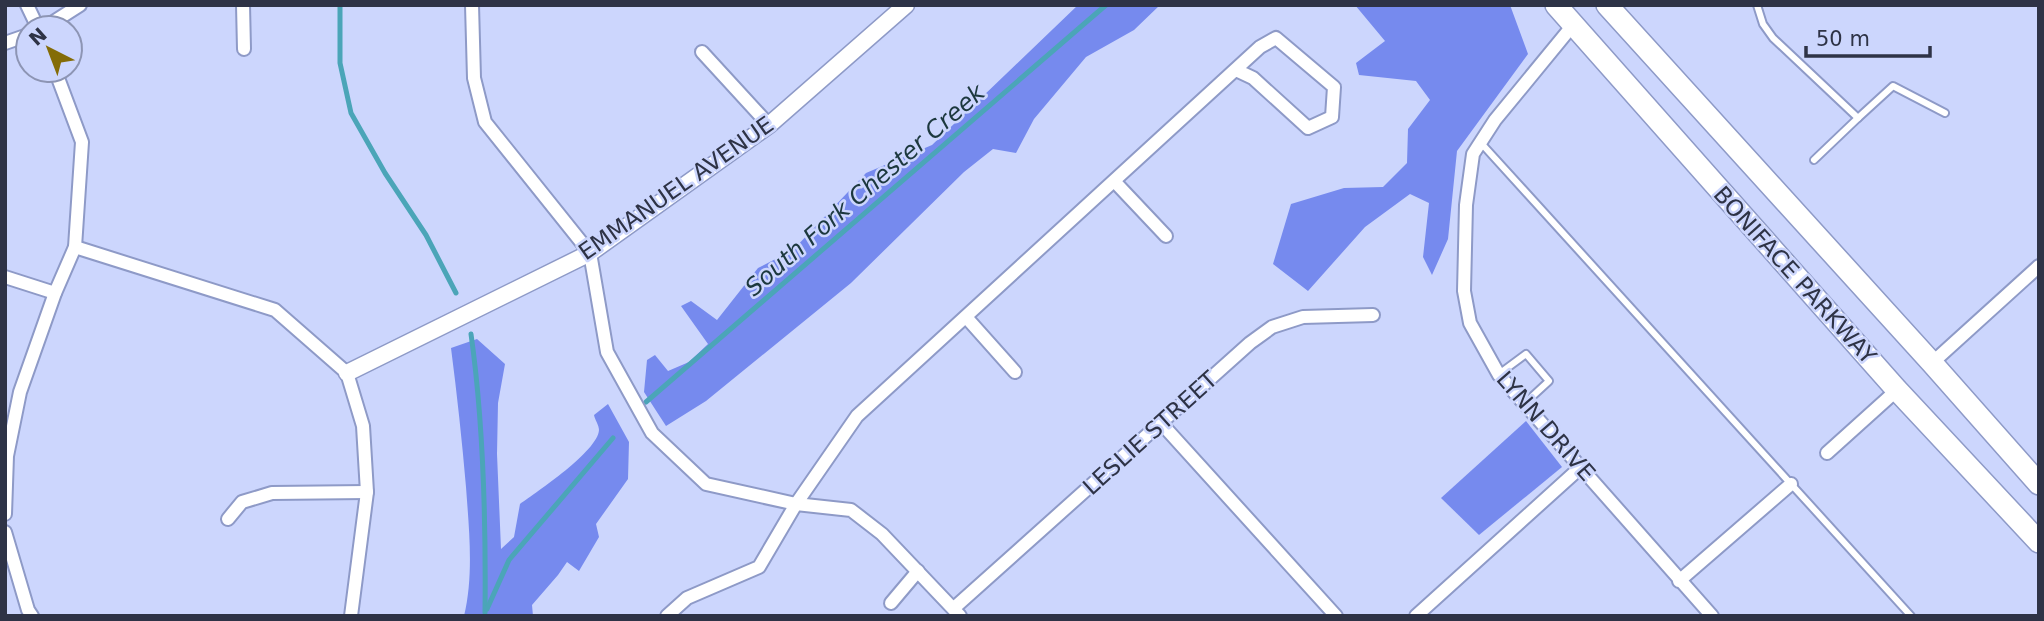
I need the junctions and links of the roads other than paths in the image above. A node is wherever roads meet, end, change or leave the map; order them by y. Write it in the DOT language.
graph roads {
  1 [pos="80,5"];
  2 [pos="243,5"];
  3 [pos="472,5"];
  4 [pos="906,5"];
  5 [pos="1556,5"];
  6 [pos="1606,5"];
  7 [pos="1757,5"];
  8 [pos="65,14"];
  9 [pos="1573,24"];
  10 [pos="244,50"];
  11 [pos="702,52"];
  12 [pos="1236,70"];
  13 [pos="60,84"];
  14 [pos="1945,113"];
  15 [pos="1858,118"];
  16 [pos="769,125"];
  17 [pos="1481,143"];
  18 [pos="1814,160"];
  19 [pos="1115,182"];
  20 [pos="1166,236"];
  21 [pos="75,247"];
  22 [pos="590,253"];
  23 [pos="2039,266"];
  24 [pos="5,277"];
  25 [pos="55,293"];
  26 [pos="1373,315"];
  27 [pos="966,317"];
  28 [pos="1932,363"];
  29 [pos="1015,372"];
  30 [pos="347,373"];
  31 [pos="1499,374"];
  32 [pos="1897,390"];
  33 [pos="1524,404"];
  34 [pos="1161,423"];
  35 [pos="1826,453"];
  36 [pos="1581,467"];
  37 [pos="1791,484"];
  38 [pos="2039,485"];
  39 [pos="367,492"];
  40 [pos="796,504"];
  41 [pos="5,514"];
  42 [pos="228,519"];
  43 [pos="5,533"];
  44 [pos="2039,542"];
  45 [pos="918,571"];
  46 [pos="1679,581"];
  47 [pos="891,603"];
  48 [pos="957,612"];
  49 [pos="32,616"];
  50 [pos="351,616"];
  51 [pos="667,616"];
  52 [pos="1336,616"];
  53 [pos="1416,616"];
  54 [pos="1712,616"];
  55 [pos="1911,616"];
  1 -- 8 [label="street"];
  2 -- 10 [label="street"];
  3 -- 22 [label="street"];
  4 -- 16 [label="street, EMMANUEL AVENUE"];
  5 -- 9 [label="main road, BONIFACE PARKWAY"];
  6 -- 28 [label="main road, BONIFACE PARKWAY"];
  7 -- 15 [label="lane"];
  9 -- 17 [label="street, LYNN DRIVE"];
  9 -- 32 [label="main road, BONIFACE PARKWAY"];
  11 -- 16 [label="street"];
  12 -- 12 [label="street"];
  12 -- 19 [label="street"];
  13 -- 21 [label="street"];
  14 -- 15 [label="lane"];
  15 -- 18 [label="lane"];
  16 -- 22 [label="street, EMMANUEL AVENUE"];
  17 -- 31 [label="street, LYNN DRIVE"];
  17 -- 37 [label="lane"];
  19 -- 20 [label="street"];
  19 -- 27 [label="street"];
  21 -- 25 [label="street"];
  21 -- 30 [label="street"];
  22 -- 30 [label="street, EMMANUEL AVENUE"];
  22 -- 40 [label="street"];
  23 -- 28 [label="street"];
  24 -- 25 [label="street"];
  25 -- 41 [label="street"];
  26 -- 34 [label="street, LESLIE STREET"];
  27 -- 29 [label="street"];
  27 -- 40 [label="street"];
  28 -- 38 [label="main road, BONIFACE PARKWAY"];
  30 -- 39 [label="street"];
  31 -- 33 [label="street, LYNN DRIVE"];
  31 -- 33 [label="lane"];
  32 -- 35 [label="street"];
  32 -- 44 [label="main road, BONIFACE PARKWAY"];
  33 -- 36 [label="street, LYNN DRIVE"];
  34 -- 48 [label="street, LESLIE STREET"];
  34 -- 52 [label="street"];
  36 -- 46 [label="street, LYNN DRIVE"];
  36 -- 53 [label="street"];
  37 -- 46 [label="street"];
  37 -- 55 [label="lane"];
  39 -- 42 [label="street"];
  39 -- 50 [label="street"];
  40 -- 45 [label="street"];
  40 -- 51 [label="street"];
  43 -- 49 [label="street"];
  45 -- 47 [label="street"];
  45 -- 48 [label="street"];
  46 -- 54 [label="street, LYNN DRIVE"];
}
